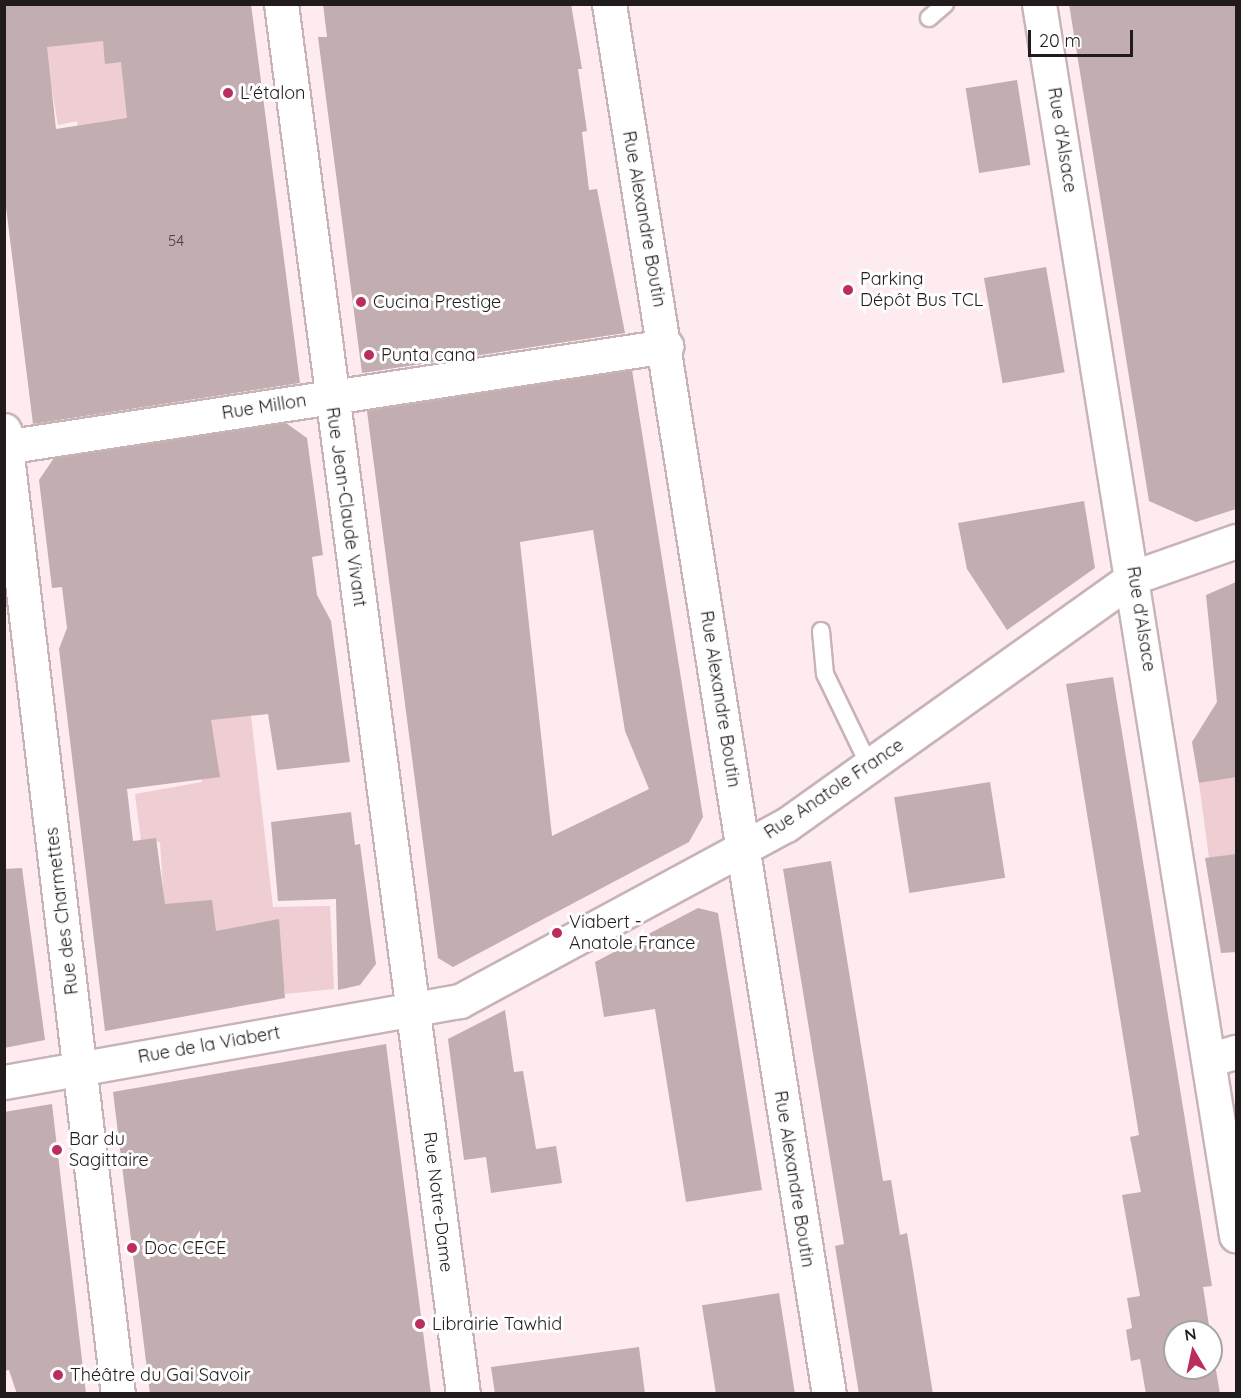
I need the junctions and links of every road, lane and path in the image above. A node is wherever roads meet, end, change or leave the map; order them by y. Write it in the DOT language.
graph roads {
  1 [pos="281,4"];
  2 [pos="609,4"];
  3 [pos="945,4"];
  4 [pos="1039,4"];
  5 [pos="929,18"];
  6 [pos="666,346"];
  7 [pos="331,397"];
  8 [pos="5,441"];
  9 [pos="1236,541"];
  10 [pos="1134,577"];
  11 [pos="821,631"];
  12 [pos="869,765"];
  13 [pos="742,849"];
  14 [pos="415,1010"];
  15 [pos="1223,1056"];
  16 [pos="82,1068"];
  17 [pos="4,1082"];
  18 [pos="1236,1235"];
  19 [pos="118,1394"];
  20 [pos="463,1394"];
  21 [pos="829,1394"];
  1 -- 7 [label="street, Rue Jean-Claude Vivant"];
  2 -- 6 [label="street, Rue Alexandre Boutin"];
  3 -- 5 [label="lane"];
  4 -- 10 [label="street, Rue d'Alsace"];
  6 -- 7 [label="street, Rue Millon"];
  6 -- 13 [label="street, Rue Alexandre Boutin"];
  7 -- 8 [label="street, Rue Millon"];
  7 -- 14 [label="street, Rue Jean-Claude Vivant"];
  8 -- 16 [label="street, Rue des Charmettes"];
  9 -- 10 [label="street, Rue Anatole France"];
  10 -- 12 [label="street, Rue Anatole France"];
  10 -- 15 [label="street, Rue d'Alsace"];
  11 -- 12 [label="lane"];
  12 -- 13 [label="street, Rue Anatole France"];
  13 -- 14 [label="street, Rue Anatole France"];
  13 -- 21 [label="street, Rue Alexandre Boutin"];
  14 -- 16 [label="street, Rue de la Viabert"];
  14 -- 20 [label="street, Rue Notre-Dame"];
  15 -- 18 [label="street, Rue d'Alsace"];
  16 -- 17 [label="street, Rue de la Viabert"];
  16 -- 19 [label="street, Rue des Charmettes"];
}
